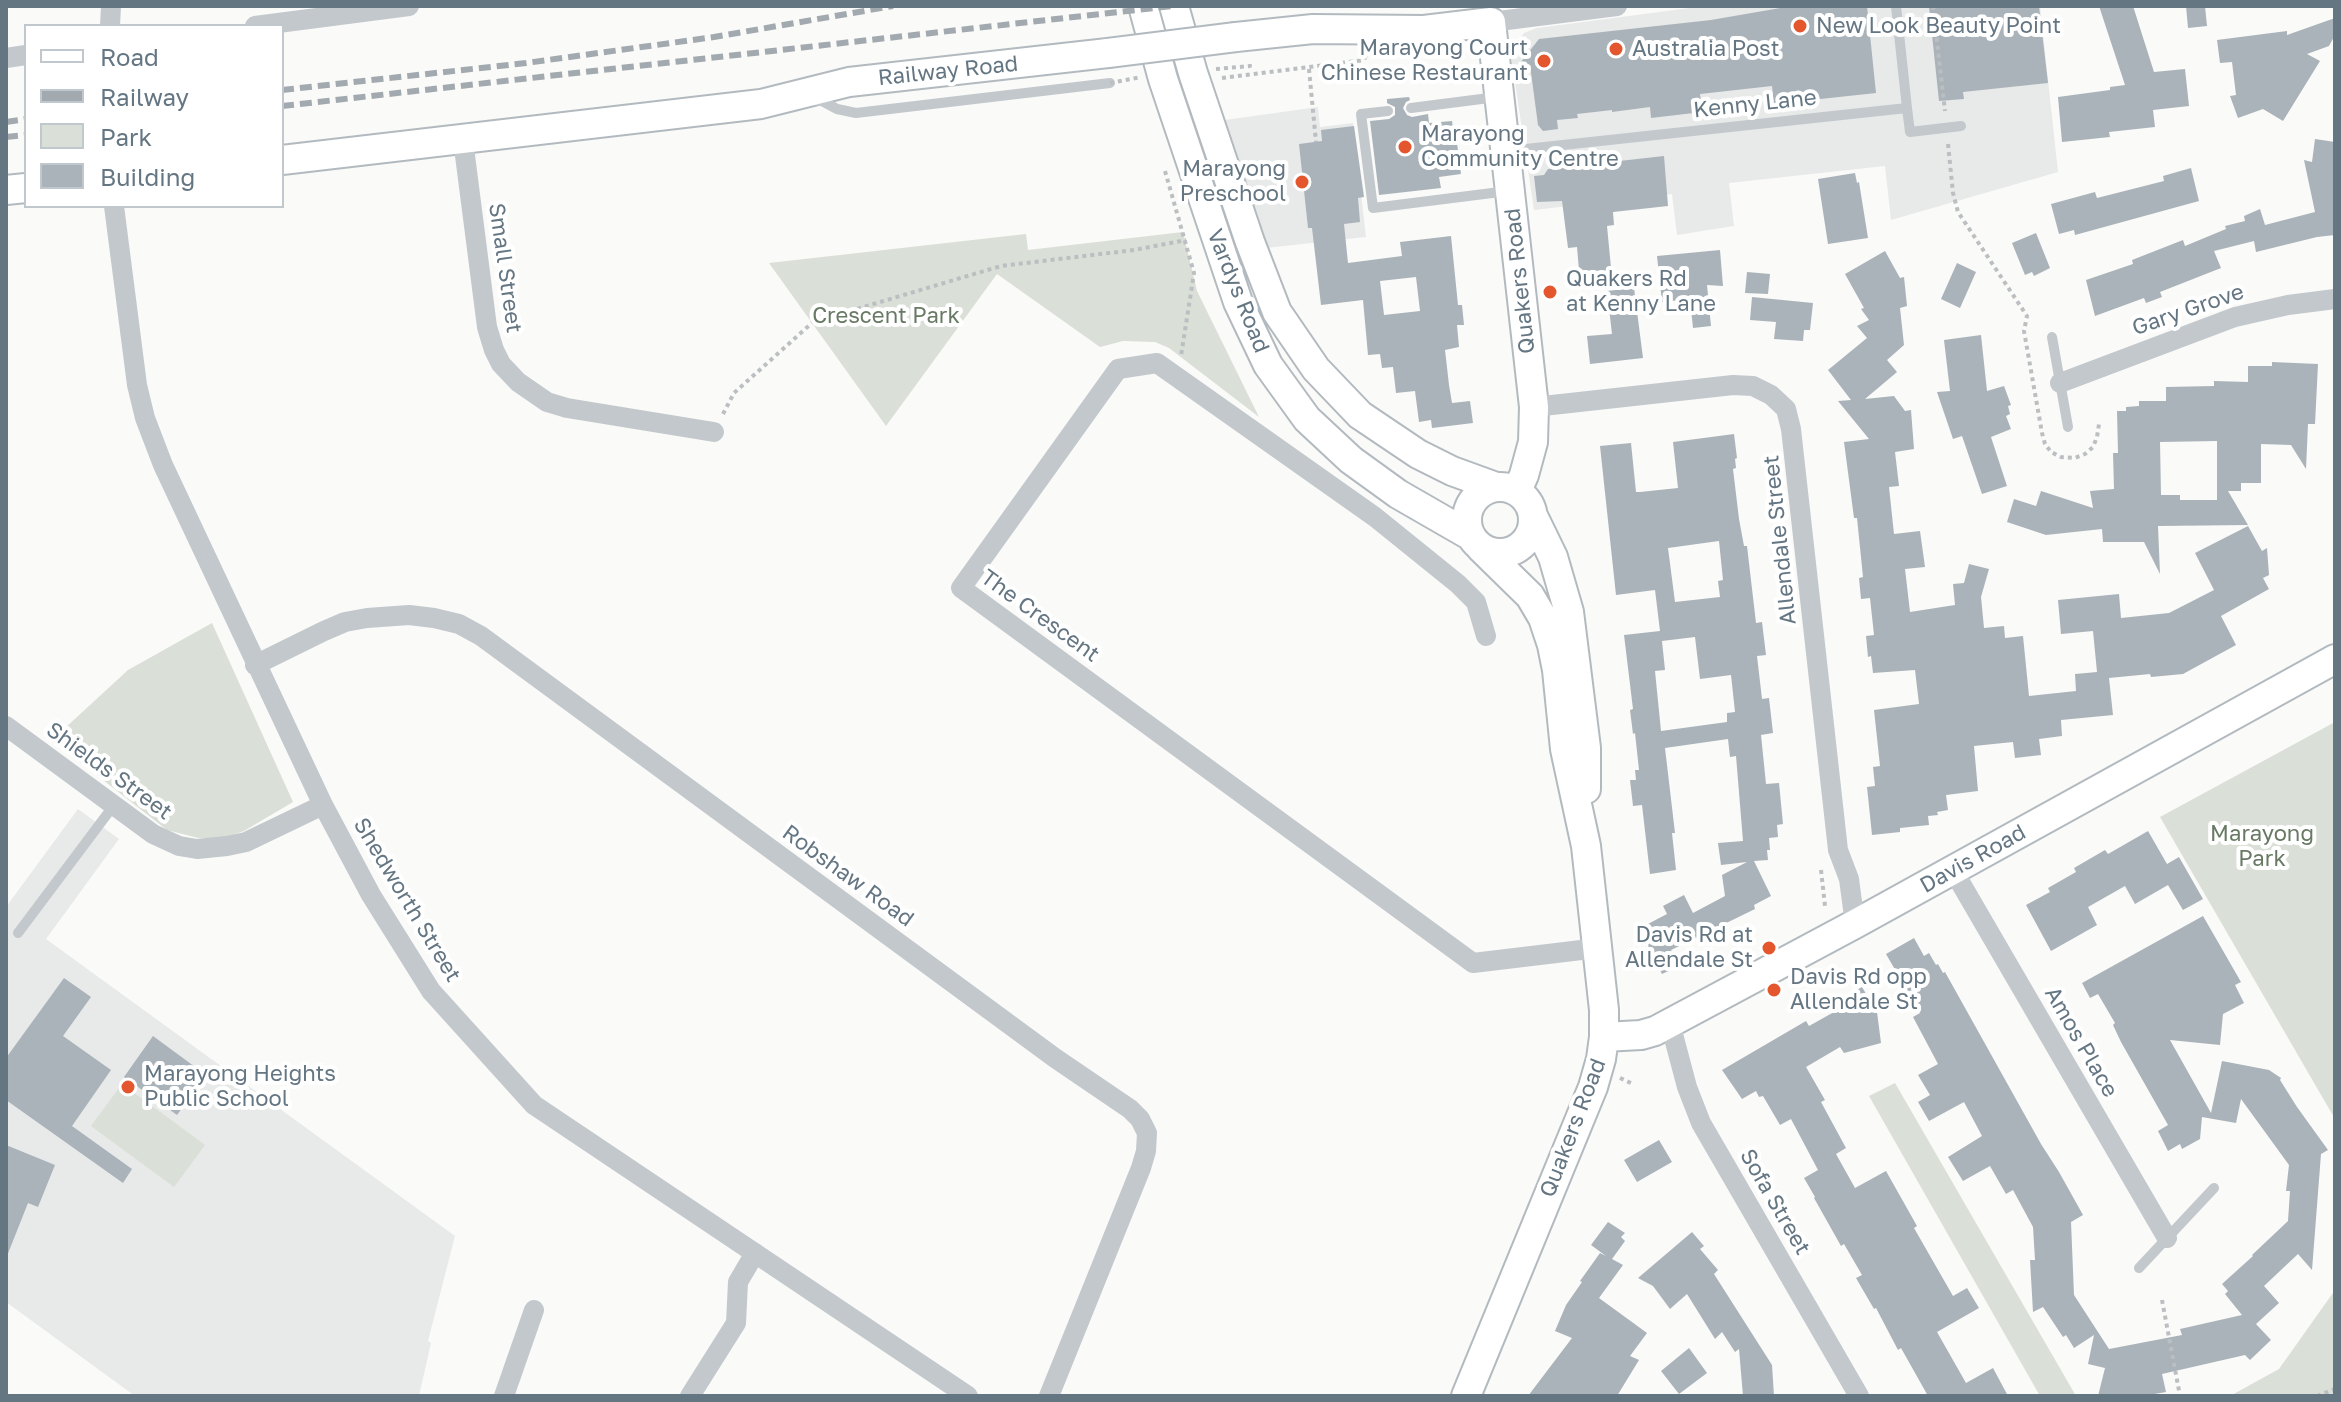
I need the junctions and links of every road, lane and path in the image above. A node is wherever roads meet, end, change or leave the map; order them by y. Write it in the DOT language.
graph roads {
  1 [pos="409,6"];
  2 [pos="1143,6"];
  3 [pos="1174,6"];
  4 [pos="1617,6"];
  5 [pos="1896,6"];
  6 [pos="1933,6"];
  7 [pos="1491,22"];
  8 [pos="270,24"];
  9 [pos="1250,66"];
  10 [pos="1309,68"];
  11 [pos="1135,69"];
  12 [pos="1213,70"];
  13 [pos="1141,77"];
  14 [pos="1110,83"];
  15 [pos="1138,85"];
  16 [pos="1499,96"];
  17 [pos="793,97"];
  18 [pos="1411,108"];
  19 [pos="1907,108"];
  20 [pos="1388,111"];
  21 [pos="1961,126"];
  22 [pos="1946,128"];
  23 [pos="463,140"];
  24 [pos="1316,142"];
  25 [pos="1505,151"];
  26 [pos="284,160"];
  27 [pos="1162,162"];
  28 [pos="1510,191"];
  29 [pos="114,208"];
  30 [pos="1186,240"];
  31 [pos="2335,299"];
  32 [pos="2027,316"];
  33 [pos="2052,337"];
  34 [pos="1177,379"];
  35 [pos="2060,383"];
  36 [pos="1534,407"];
  37 [pos="2068,427"];
  38 [pos="714,432"];
  39 [pos="1506,489"];
  40 [pos="1534,518"];
  41 [pos="1476,542"];
  42 [pos="1486,636"];
  43 [pos="2335,659"];
  44 [pos="255,665"];
  45 [pos="6,726"];
  46 [pos="114,805"];
  47 [pos="323,805"];
  48 [pos="1586,846"];
  49 [pos="1820,858"];
  50 [pos="1953,870"];
  51 [pos="1825,906"];
  52 [pos="1855,924"];
  53 [pos="18,933"];
  54 [pos="1598,948"];
  55 [pos="1670,1023"];
  56 [pos="1604,1037"];
  57 [pos="1619,1077"];
  58 [pos="1633,1084"];
  59 [pos="2214,1188"];
  60 [pos="2167,1238"];
  61 [pos="755,1253"];
  62 [pos="2139,1268"];
  63 [pos="2162,1300"];
  64 [pos="534,1310"];
  65 [pos="2335,1389"];
  66 [pos="504,1396"];
  67 [pos="690,1396"];
  68 [pos="968,1396"];
  69 [pos="1049,1396"];
  70 [pos="1466,1396"];
  71 [pos="1859,1396"];
  72 [pos="2180,1396"];
  73 [pos="2317,1396"];
  1 -- 8 [label="street"];
  2 -- 41 [label="main road, Vardys Road"];
  3 -- 39 [label="main road, Vardys Road"];
  4 -- 7 [label="street, Railway Road"];
  5 -- 19 [label="lane"];
  6 -- 22 [label="path"];
  7 -- 16 [label="main road, Quakers Road"];
  7 -- 17 [label="main road, Railway Road, bridge"];
  9 -- 12 [label="path"];
  10 -- 24 [label="path"];
  11 -- 15 [label="path"];
  13 -- 14 [label="path, bridge"];
  14 -- 17 [label="lane"];
  16 -- 18 [label="lane"];
  16 -- 25 [label="main road, Quakers Road"];
  17 -- 23 [label="main road, Railway Road"];
  19 -- 22 [label="lane"];
  19 -- 25 [label="lane, Kenny Lane"];
  20 -- 28 [label="lane"];
  21 -- 22 [label="lane"];
  22 -- 32 [label="path"];
  23 -- 26 [label="main road, Railway Road"];
  23 -- 38 [label="street, Small Street"];
  25 -- 28 [label="main road, Quakers Road"];
  27 -- 30 [label="path"];
  28 -- 36 [label="main road, Quakers Road"];
  29 -- 44 [label="street, Shedworth Street"];
  30 -- 34 [label="path"];
  30 -- 38 [label="path"];
  31 -- 35 [label="street, Gary Grove"];
  33 -- 35 [label="lane"];
  34 -- 42 [label="street, The Crescent"];
  34 -- 54 [label="street, The Crescent"];
  35 -- 37 [label="lane"];
  36 -- 39 [label="main road, Quakers Road"];
  36 -- 52 [label="street, Allendale Street"];
  39 -- 40 [label="main road"];
  39 -- 41 [label="main road"];
  40 -- 41 [label="main road"];
  40 -- 48 [label="main road, Quakers Road"];
  41 -- 48 [label="main road, Quakers Road"];
  43 -- 50 [label="main road, Davis Road"];
  44 -- 47 [label="street, Shedworth Street"];
  44 -- 69 [label="street, Robshaw Road"];
  45 -- 46 [label="street, Shields Street"];
  46 -- 47 [label="street, Shields Street"];
  46 -- 53 [label="lane"];
  47 -- 61 [label="street, Shedworth Street"];
  48 -- 54 [label="main road, Quakers Road"];
  49 -- 51 [label="path"];
  50 -- 52 [label="main road, Davis Road"];
  50 -- 60 [label="street, Amos Place"];
  52 -- 55 [label="main road, Davis Road"];
  54 -- 56 [label="main road, Quakers Road"];
  55 -- 56 [label="main road, Davis Road"];
  55 -- 71 [label="street, Sofa Street"];
  56 -- 70 [label="main road, Quakers Road"];
  57 -- 58 [label="path"];
  59 -- 60 [label="lane"];
  60 -- 62 [label="lane"];
  61 -- 67 [label="street"];
  61 -- 68 [label="street, Shedworth Street"];
  63 -- 72 [label="path"];
  64 -- 66 [label="street"];
  65 -- 73 [label="path"];
}
